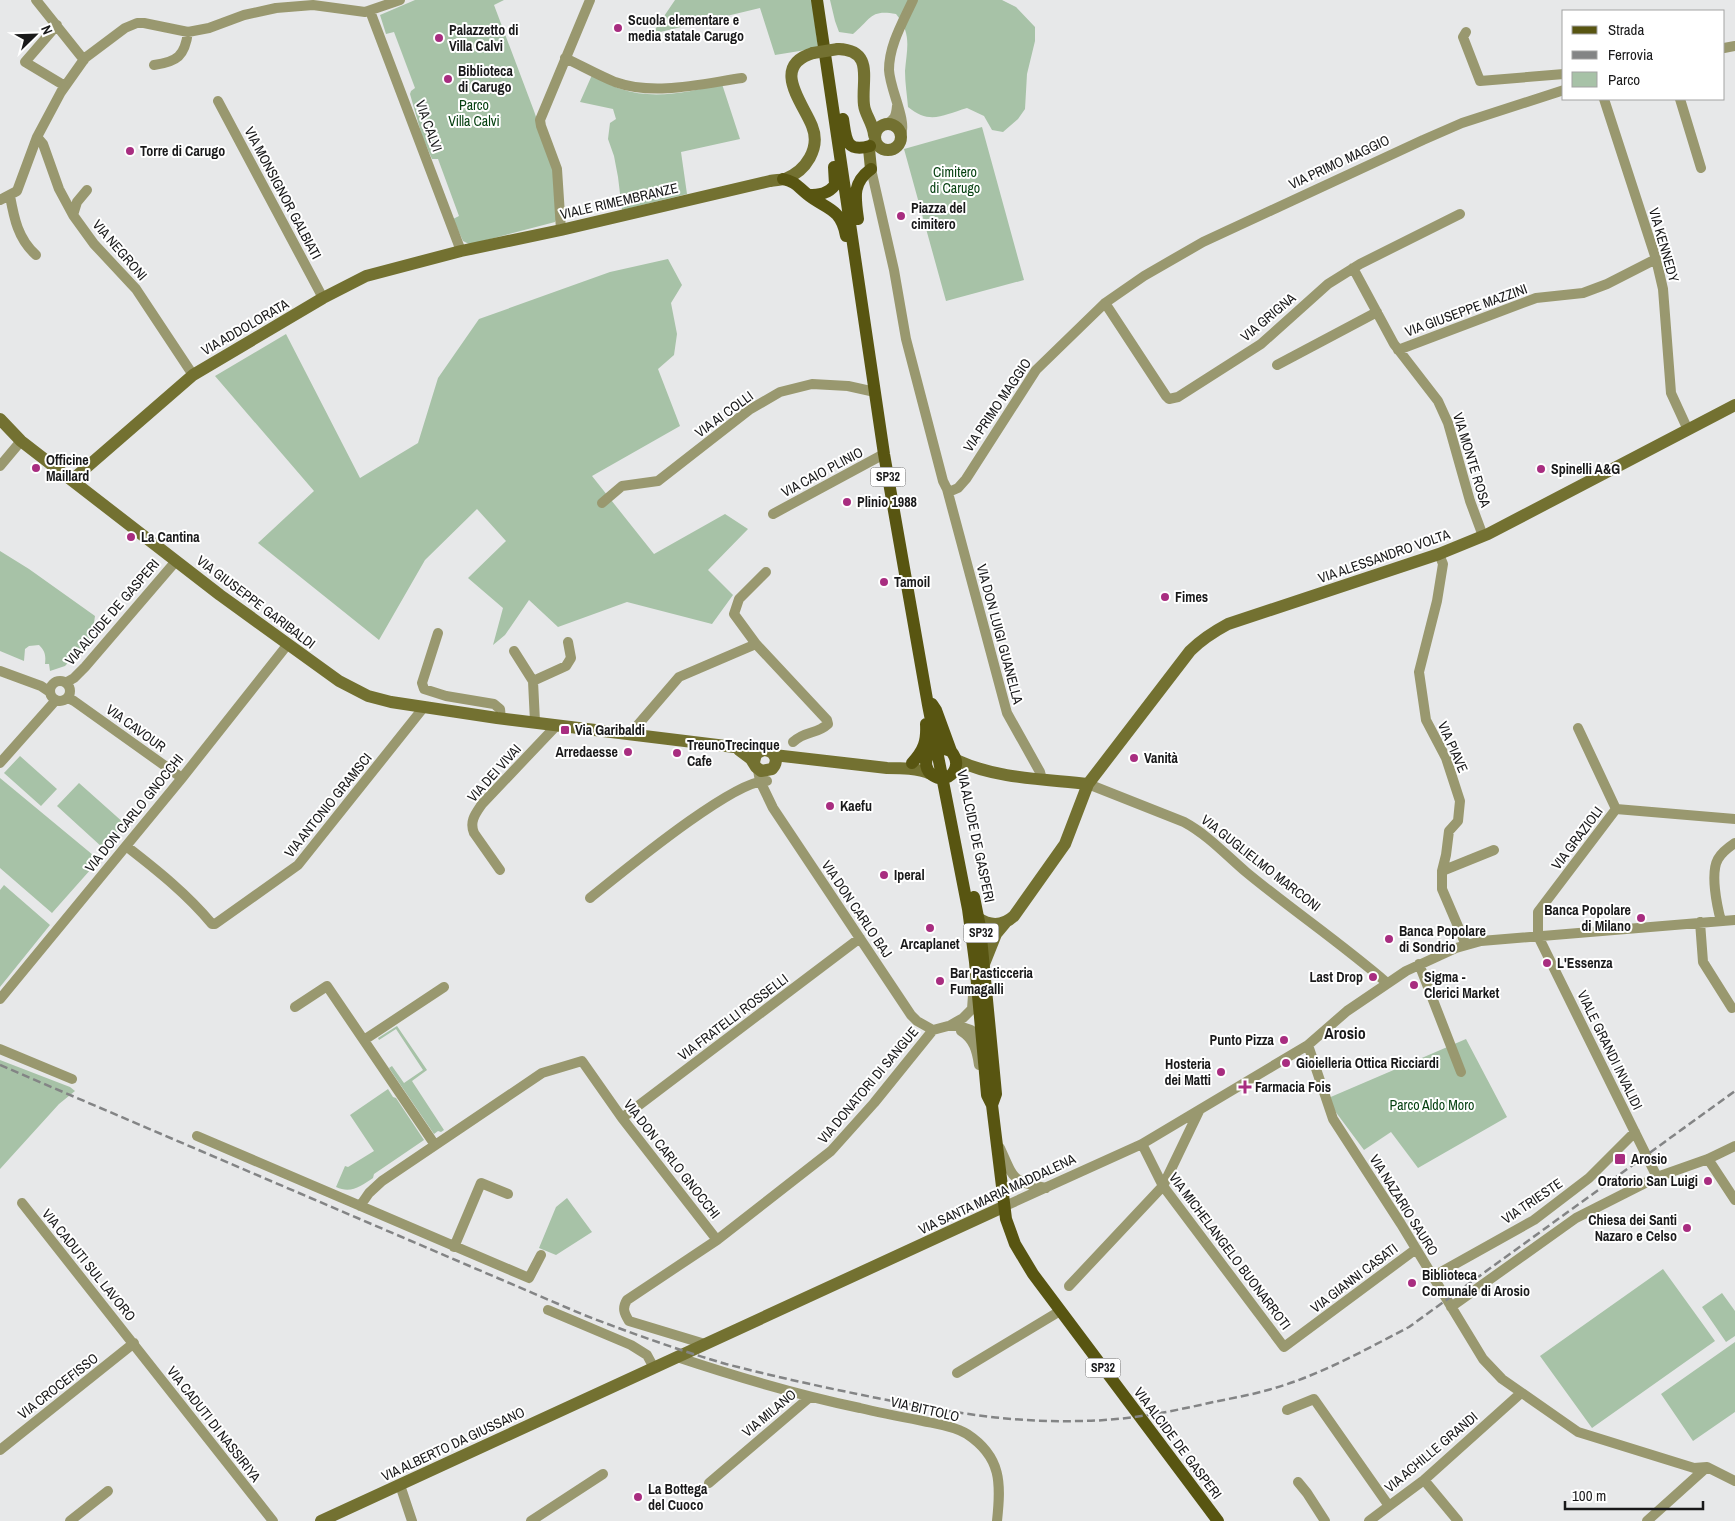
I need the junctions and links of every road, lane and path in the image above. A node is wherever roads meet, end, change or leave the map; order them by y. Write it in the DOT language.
graph roads {
  1 [pos="36,0"];
  2 [pos="400,0"];
  3 [pos="590,0"];
  4 [pos="817,0"];
  5 [pos="913,0"];
  6 [pos="370,11"];
  7 [pos="57,25"];
  8 [pos="188,32"];
  9 [pos="1466,32"];
  10 [pos="565,58"];
  11 [pos="84,60"];
  12 [pos="154,65"];
  13 [pos="826,65"];
  14 [pos="1562,74"];
  15 [pos="742,78"];
  16 [pos="65,86"];
  17 [pos="830,91"];
  18 [pos="1562,91"];
  19 [pos="1604,100"];
  20 [pos="1680,100"];
  21 [pos="218,101"];
  22 [pos="897,105"];
  23 [pos="876,132"];
  24 [pos="901,135"];
  25 [pos="37,137"];
  26 [pos="891,150"];
  27 [pos="1701,168"];
  28 [pos="871,169"];
  29 [pos="783,179"];
  30 [pos="87,190"];
  31 [pos="808,194"];
  32 [pos="5,198"];
  33 [pos="1460,214"];
  34 [pos="73,216"];
  35 [pos="561,230"];
  36 [pos="461,251"];
  37 [pos="36,255"];
  38 [pos="855,255"];
  39 [pos="1656,259"];
  40 [pos="1353,268"];
  41 [pos="324,298"];
  42 [pos="1105,303"];
  43 [pos="1377,312"];
  44 [pos="1398,350"];
  45 [pos="1277,365"];
  46 [pos="193,375"];
  47 [pos="875,392"];
  48 [pos="1735,405"];
  49 [pos="0,419"];
  50 [pos="1688,430"];
  51 [pos="21,441"];
  52 [pos="884,454"];
  53 [pos="0,466"];
  54 [pos="72,480"];
  55 [pos="947,489"];
  56 [pos="602,503"];
  57 [pos="773,514"];
  58 [pos="1482,536"];
  59 [pos="1439,554"];
  60 [pos="176,561"];
  61 [pos="766,572"];
  62 [pos="438,633"];
  63 [pos="568,642"];
  64 [pos="288,644"];
  65 [pos="756,644"];
  66 [pos="514,651"];
  67 [pos="0,671"];
  68 [pos="533,681"];
  69 [pos="69,690"];
  70 [pos="51,694"];
  71 [pos="930,705"];
  72 [pos="424,707"];
  73 [pos="501,719"];
  74 [pos="535,722"];
  75 [pos="557,725"];
  76 [pos="1578,728"];
  77 [pos="630,734"];
  78 [pos="793,742"];
  79 [pos="943,752"];
  80 [pos="912,762"];
  81 [pos="0,764"];
  82 [pos="763,767"];
  83 [pos="899,768"];
  84 [pos="941,777"];
  85 [pos="182,778"];
  86 [pos="1042,779"];
  87 [pos="1088,784"];
  88 [pos="948,808"];
  89 [pos="1616,809"];
  90 [pos="1735,819"];
  91 [pos="1735,842"];
  92 [pos="126,846"];
  93 [pos="1494,850"];
  94 [pos="500,870"];
  95 [pos="1442,872"];
  96 [pos="590,898"];
  97 [pos="968,909"];
  98 [pos="978,918"];
  99 [pos="1735,920"];
  100 [pos="1721,921"];
  101 [pos="1006,922"];
  102 [pos="1700,922"];
  103 [pos="1538,936"];
  104 [pos="860,938"];
  105 [pos="1466,945"];
  106 [pos="984,964"];
  107 [pos="1419,964"];
  108 [pos="1387,983"];
  109 [pos="444,988"];
  110 [pos="0,999"];
  111 [pos="295,1007"];
  112 [pos="1732,1008"];
  113 [pos="972,1009"];
  114 [pos="948,1026"];
  115 [pos="933,1030"];
  116 [pos="364,1040"];
  117 [pos="979,1045"];
  118 [pos="1308,1045"];
  119 [pos="0,1049"];
  120 [pos="1460,1072"];
  121 [pos="72,1079"];
  122 [pos="991,1092"];
  123 [pos="1199,1111"];
  124 [pos="622,1118"];
  125 [pos="1635,1132"];
  126 [pos="197,1136"];
  127 [pos="996,1138"];
  128 [pos="1142,1144"];
  129 [pos="435,1145"];
  130 [pos="1735,1146"];
  131 [pos="1708,1159"];
  132 [pos="1657,1177"];
  133 [pos="1163,1186"];
  134 [pos="1046,1188"];
  135 [pos="508,1194"];
  136 [pos="1735,1200"];
  137 [pos="22,1203"];
  138 [pos="360,1206"];
  139 [pos="1003,1207"];
  140 [pos="717,1240"];
  141 [pos="454,1247"];
  142 [pos="1416,1249"];
  143 [pos="541,1255"];
  144 [pos="1432,1277"];
  145 [pos="1069,1286"];
  146 [pos="1450,1307"];
  147 [pos="548,1310"];
  148 [pos="1060,1311"];
  149 [pos="134,1343"];
  150 [pos="705,1344"];
  151 [pos="1284,1347"];
  152 [pos="676,1357"];
  153 [pos="654,1368"];
  154 [pos="957,1373"];
  155 [pos="1521,1393"];
  156 [pos="597,1395"];
  157 [pos="810,1397"];
  158 [pos="1287,1410"];
  159 [pos="0,1450"];
  160 [pos="1707,1467"];
  161 [pos="603,1474"];
  162 [pos="1424,1480"];
  163 [pos="1735,1481"];
  164 [pos="1298,1482"];
  165 [pos="709,1483"];
  166 [pos="400,1485"];
  167 [pos="108,1491"];
  168 [pos="1389,1506"];
  169 [pos="70,1521"];
  170 [pos="273,1521"];
  171 [pos="321,1521"];
  172 [pos="412,1521"];
  173 [pos="531,1521"];
  174 [pos="998,1521"];
  175 [pos="1218,1521"];
  176 [pos="1325,1521"];
  177 [pos="1369,1521"];
  178 [pos="1458,1521"];
  179 [pos="1648,1521"];
  1 -- 7 [label="street"];
  2 -- 6 [label="street"];
  3 -- 10 [label="street"];
  4 -- 13 [label="main road, SP32"];
  5 -- 22 [label="street"];
  6 -- 8 [label="street"];
  6 -- 36 [label="street, VIA CALVI"];
  7 -- 11 [label="street"];
  7 -- 16 [label="street"];
  8 -- 11 [label="street"];
  8 -- 12 [label="street"];
  9 -- 14 [label="street"];
  10 -- 15 [label="street"];
  10 -- 35 [label="street"];
  11 -- 16 [label="street"];
  13 -- 17 [label="main road, SP32"];
  13 -- 23 [label="main road"];
  16 -- 25 [label="street"];
  17 -- 31 [label="main road"];
  17 -- 38 [label="main road, SP32"];
  18 -- 42 [label="street, VIA PRIMO MAGGIO"];
  19 -- 39 [label="street, VIA KENNEDY"];
  20 -- 27 [label="street"];
  21 -- 41 [label="street, VIA MONSIGNOR GALBIATI"];
  22 -- 23 [label="street"];
  22 -- 24 [label="street"];
  23 -- 24 [label="street"];
  23 -- 26 [label="street"];
  23 -- 28 [label="street"];
  23 -- 29 [label="street, VIALE RIMEMBRANZE, bridge"];
  24 -- 26 [label="street"];
  25 -- 32 [label="street"];
  25 -- 34 [label="street, VIA NEGRONI"];
  26 -- 28 [label="street"];
  28 -- 38 [label="main road"];
  28 -- 55 [label="street"];
  29 -- 31 [label="main road"];
  29 -- 35 [label="street, VIALE RIMEMBRANZE"];
  30 -- 34 [label="street"];
  31 -- 38 [label="main road"];
  32 -- 37 [label="street"];
  33 -- 40 [label="street, VIA GRIGNA"];
  34 -- 46 [label="street, VIA NEGRONI"];
  35 -- 36 [label="street, VIALE RIMEMBRANZE"];
  36 -- 41 [label="street, VIA ADDOLORATA"];
  38 -- 47 [label="main road, VIA ALCIDE DE GASPERI / SP32"];
  39 -- 44 [label="street, VIA GIUSEPPE MAZZINI"];
  39 -- 50 [label="street, VIA KENNEDY"];
  40 -- 42 [label="street, VIA GRIGNA"];
  40 -- 43 [label="street, VIA MONTE ROSA"];
  41 -- 46 [label="street, VIA ADDOLORATA"];
  42 -- 55 [label="street, VIA PRIMO MAGGIO"];
  43 -- 44 [label="street, VIA MONTE ROSA"];
  43 -- 45 [label="street"];
  44 -- 58 [label="street, VIA MONTE ROSA"];
  46 -- 54 [label="street, VIA ADDOLORATA"];
  47 -- 52 [label="main road, VIA ALCIDE DE GASPERI / SP32"];
  47 -- 56 [label="street, VIA AI COLLI"];
  48 -- 50 [label="street, VIA ALESSANDRO VOLTA"];
  49 -- 51 [label="street, VIA GIUSEPPE GARIBALDI"];
  50 -- 58 [label="street, VIA ALESSANDRO VOLTA"];
  51 -- 53 [label="street"];
  51 -- 54 [label="street, VIA GIUSEPPE GARIBALDI"];
  52 -- 57 [label="street, VIA CAIO PLINIO"];
  52 -- 71 [label="main road, VIA ALCIDE DE GASPERI / SP32"];
  54 -- 60 [label="street, VIA GIUSEPPE GARIBALDI"];
  55 -- 86 [label="street, VIA DON LUIGI GUANELLA"];
  58 -- 59 [label="street, VIA ALESSANDRO VOLTA"];
  59 -- 87 [label="street, VIA ALESSANDRO VOLTA"];
  59 -- 95 [label="street, VIA PIAVE"];
  60 -- 64 [label="street, VIA GIUSEPPE GARIBALDI"];
  60 -- 69 [label="street, VIA ALCIDE DE GASPERI"];
  61 -- 65 [label="street"];
  62 -- 73 [label="street"];
  63 -- 68 [label="street"];
  64 -- 72 [label="street, VIA GIUSEPPE GARIBALDI"];
  64 -- 85 [label="street, VIA DON CARLO GNOCCHI"];
  65 -- 77 [label="street"];
  65 -- 78 [label="street"];
  66 -- 68 [label="street"];
  67 -- 70 [label="street"];
  68 -- 74 [label="street"];
  69 -- 70 [label="street"];
  69 -- 70 [label="street"];
  69 -- 85 [label="street, VIA CAVOUR"];
  70 -- 81 [label="street"];
  71 -- 79 [label="main road, VIA ALCIDE DE GASPERI / SP32"];
  71 -- 80 [label="main road"];
  72 -- 73 [label="street, VIA GIUSEPPE GARIBALDI"];
  72 -- 92 [label="street, VIA ANTONIO GRAMSCI"];
  73 -- 74 [label="street, VIA GIUSEPPE GARIBALDI"];
  74 -- 75 [label="street, VIA GIUSEPPE GARIBALDI"];
  75 -- 77 [label="street, VIA GIUSEPPE GARIBALDI"];
  75 -- 94 [label="street, VIA DEI VIVAI"];
  76 -- 89 [label="street, VIA GRAZIOLI"];
  77 -- 82 [label="street, VIA GIUSEPPE GARIBALDI"];
  79 -- 80 [label="street"];
  79 -- 84 [label="main road, VIA ALCIDE DE GASPERI / SP32"];
  79 -- 84 [label="main road"];
  79 -- 86 [label="street, VIA GUGLIELMO MARCONI"];
  80 -- 83 [label="street"];
  82 -- 83 [label="street"];
  82 -- 96 [label="street"];
  82 -- 104 [label="street, VIA DON CARLO BAJ"];
  83 -- 84 [label="street"];
  84 -- 88 [label="main road, VIA ALCIDE DE GASPERI / SP32"];
  84 -- 98 [label="main road, VIA ALCIDE DE GASPERI / SP32"];
  85 -- 92 [label="street, VIA DON CARLO GNOCCHI"];
  86 -- 87 [label="street, VIA GUGLIELMO MARCONI"];
  87 -- 101 [label="street, VIA ALESSANDRO VOLTA"];
  87 -- 108 [label="street, VIA GUGLIELMO MARCONI"];
  88 -- 97 [label="main road, VIA ALCIDE DE GASPERI / SP32"];
  88 -- 98 [label="main road"];
  89 -- 90 [label="street"];
  89 -- 103 [label="street, VIA GRAZIOLI"];
  91 -- 100 [label="street"];
  92 -- 110 [label="street, VIA DON CARLO GNOCCHI"];
  93 -- 95 [label="street"];
  95 -- 105 [label="street, VIA PIAVE"];
  97 -- 113 [label="street, VIA ALCIDE DE GASPERI"];
  97 -- 117 [label="main road, VIA ALCIDE DE GASPERI / SP32"];
  98 -- 101 [label="street"];
  98 -- 106 [label="main road, VIA ALCIDE DE GASPERI / SP32"];
  99 -- 100 [label="street, VIA SANTA MARIA MADDALENA"];
  100 -- 102 [label="street, VIA SANTA MARIA MADDALENA"];
  101 -- 106 [label="street, VIA ALESSANDRO VOLTA"];
  102 -- 103 [label="street, VIA SANTA MARIA MADDALENA"];
  102 -- 112 [label="street"];
  103 -- 105 [label="street, VIA SANTA MARIA MADDALENA"];
  103 -- 125 [label="street, VIALE GRANDI INVALIDI"];
  104 -- 115 [label="street, VIA DON CARLO BAJ"];
  104 -- 124 [label="street, VIA FRATELLI ROSSELLI"];
  105 -- 107 [label="street, VIA SANTA MARIA MADDALENA"];
  106 -- 122 [label="main road, VIA ALCIDE DE GASPERI / SP32"];
  107 -- 108 [label="street, VIA SANTA MARIA MADDALENA"];
  107 -- 120 [label="street"];
  108 -- 118 [label="street, VIA SANTA MARIA MADDALENA"];
  109 -- 116 [label="street"];
  111 -- 116 [label="street"];
  113 -- 114 [label="street, VIA DONATORI DI SANGUE"];
  114 -- 115 [label="street, VIA DONATORI DI SANGUE"];
  114 -- 117 [label="street, VIA DONATORI DI SANGUE"];
  115 -- 140 [label="street, VIA DONATORI DI SANGUE"];
  116 -- 129 [label="street"];
  117 -- 122 [label="main road, VIA ALCIDE DE GASPERI"];
  118 -- 123 [label="street, VIA SANTA MARIA MADDALENA"];
  118 -- 142 [label="street, VIA NAZARIO SAURO"];
  119 -- 121 [label="street"];
  122 -- 127 [label="main road, VIA ALCIDE DE GASPERI / SP32"];
  123 -- 128 [label="street, VIA SANTA MARIA MADDALENA"];
  123 -- 133 [label="street"];
  124 -- 129 [label="street, VIA DON CARLO GNOCCHI"];
  124 -- 140 [label="street, VIA DON CARLO GNOCCHI"];
  125 -- 132 [label="street, VIALE GRANDI INVALIDI"];
  125 -- 144 [label="street, VIA TRIESTE"];
  126 -- 138 [label="street"];
  127 -- 134 [label="street"];
  127 -- 139 [label="main road, VIA ALCIDE DE GASPERI / SP32"];
  128 -- 133 [label="street, VIA MICHELANGELO BUONARROTI"];
  128 -- 134 [label="street, VIA SANTA MARIA MADDALENA"];
  129 -- 138 [label="street, VIA DON CARLO GNOCCHI"];
  130 -- 131 [label="street"];
  131 -- 132 [label="street"];
  131 -- 136 [label="street"];
  132 -- 146 [label="street"];
  133 -- 145 [label="street"];
  133 -- 151 [label="street, VIA MICHELANGELO BUONARROTI"];
  134 -- 139 [label="street, VIA SANTA MARIA MADDALENA"];
  135 -- 141 [label="street"];
  137 -- 149 [label="street, VIA CADUTI SUL LAVORO"];
  138 -- 141 [label="street"];
  139 -- 148 [label="main road, VIA ALCIDE DE GASPERI / SP32"];
  139 -- 150 [label="street, VIA SANTA MARIA MADDALENA"];
  140 -- 150 [label="street, VIA DON CARLO GNOCCHI"];
  141 -- 143 [label="street"];
  142 -- 144 [label="street, VIA NAZARIO SAURO"];
  142 -- 151 [label="street, VIA GIANNI CASATI"];
  144 -- 146 [label="street, VIA NAZARIO SAURO"];
  146 -- 155 [label="street, VIA NAZARIO SAURO"];
  147 -- 153 [label="street"];
  148 -- 154 [label="street"];
  148 -- 175 [label="main road, VIA ALCIDE DE GASPERI / SP32"];
  149 -- 159 [label="street, VIA CROCEFISSO"];
  149 -- 170 [label="street, VIA CADUTI DI NASSIRIYA"];
  150 -- 152 [label="street, VIA SANTA MARIA MADDALENA"];
  152 -- 153 [label="street, VIA SANTA MARIA MADDALENA"];
  152 -- 157 [label="street, VIA MILANO"];
  153 -- 156 [label="street, VIA SANTA MARIA MADDALENA"];
  155 -- 160 [label="street, VIA NAZARIO SAURO"];
  155 -- 162 [label="street, VIA ACHILLE GRANDI"];
  156 -- 166 [label="street, VIA ALBERTO DA GIUSSANO"];
  157 -- 165 [label="street, VIA MILANO"];
  157 -- 174 [label="street, VIA BITTOLO"];
  158 -- 168 [label="street, VIA ACHILLE GRANDI"];
  160 -- 163 [label="street, VIA NAZARIO SAURO"];
  160 -- 179 [label="street"];
  161 -- 173 [label="street"];
  162 -- 168 [label="street, VIA ACHILLE GRANDI"];
  162 -- 178 [label="street"];
  164 -- 176 [label="street"];
  166 -- 171 [label="street, VIA ALBERTO DA GIUSSANO"];
  166 -- 172 [label="street"];
  167 -- 169 [label="street"];
  168 -- 177 [label="street"];
}
